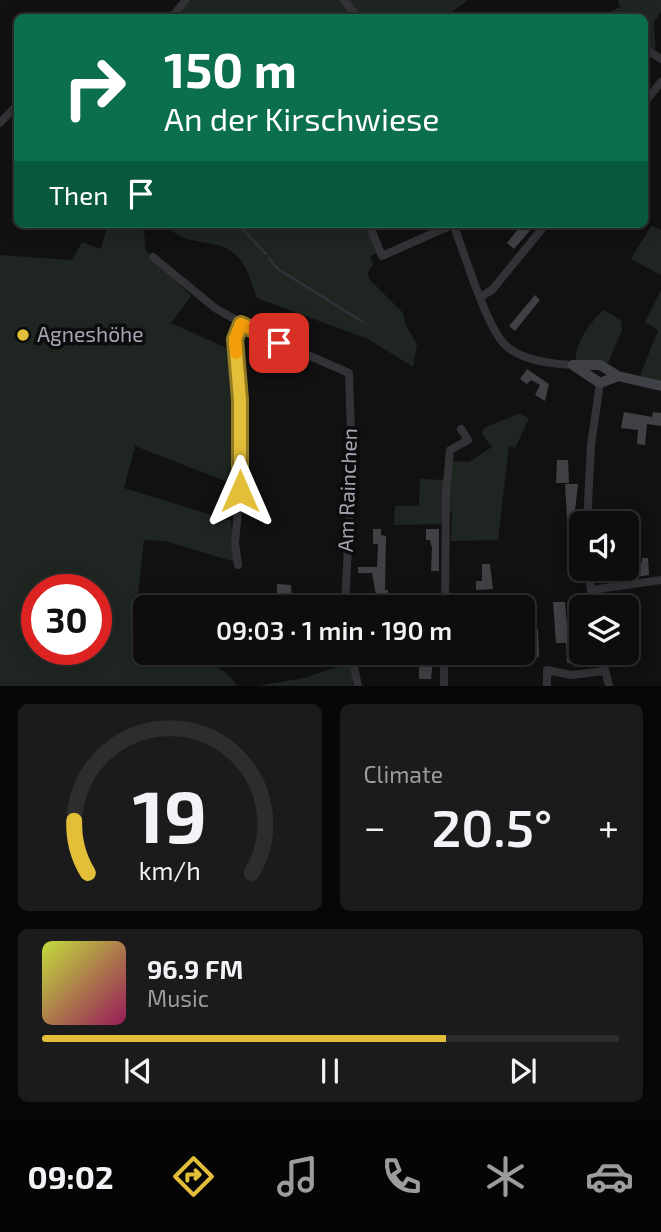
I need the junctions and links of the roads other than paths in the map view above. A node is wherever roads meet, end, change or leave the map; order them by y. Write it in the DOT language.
graph roads {
  1 [pos="186,0"];
  2 [pos="344,0"];
  3 [pos="174,14"];
  4 [pos="355,14"];
  5 [pos="661,82"];
  6 [pos="648,98"];
  7 [pos="14,108"];
  8 [pos="0,123"];
  9 [pos="371,228"];
  10 [pos="444,228"];
  11 [pos="455,228"];
  12 [pos="543,228"];
  13 [pos="153,257"];
  14 [pos="481,296"];
  15 [pos="241,324"];
  16 [pos="573,365"];
  17 [pos="618,376"];
  18 [pos="600,383"];
  19 [pos="661,386"];
  20 [pos="461,429"];
  21 [pos="588,511"];
  22 [pos="237,565"];
  23 [pos="661,580"];
  24 [pos="590,581"];
  25 [pos="591,590"];
  26 [pos="346,595"];
  27 [pos="445,595"];
  28 [pos="592,595"];
  29 [pos="354,665"];
  30 [pos="444,665"];
  31 [pos="603,665"];
  32 [pos="605,671"];
  33 [pos="358,686"];
  34 [pos="444,686"];
  35 [pos="547,686"];
  36 [pos="609,686"];
  1 -- 3 [label="street"];
  2 -- 4 [label="street"];
  5 -- 6 [label="street"];
  7 -- 8 [label="street"];
  9 -- 10 [label="street"];
  11 -- 14 [label="street"];
  12 -- 14 [label="street"];
  13 -- 15 [label="street"];
  14 -- 16 [label="street"];
  15 -- 22 [label="street"];
  15 -- 26 [label="street, Am Rainchen"];
  16 -- 17 [label="street"];
  16 -- 18 [label="street"];
  17 -- 18 [label="street"];
  17 -- 19 [label="street"];
  18 -- 21 [label="street"];
  20 -- 27 [label="street"];
  23 -- 25 [label="street"];
  24 -- 25 [label="street"];
  25 -- 28 [label="street"];
  29 -- 33 [label="street"];
  30 -- 34 [label="street"];
  31 -- 32 [label="street"];
  32 -- 35 [label="street"];
  32 -- 36 [label="street"];
}
